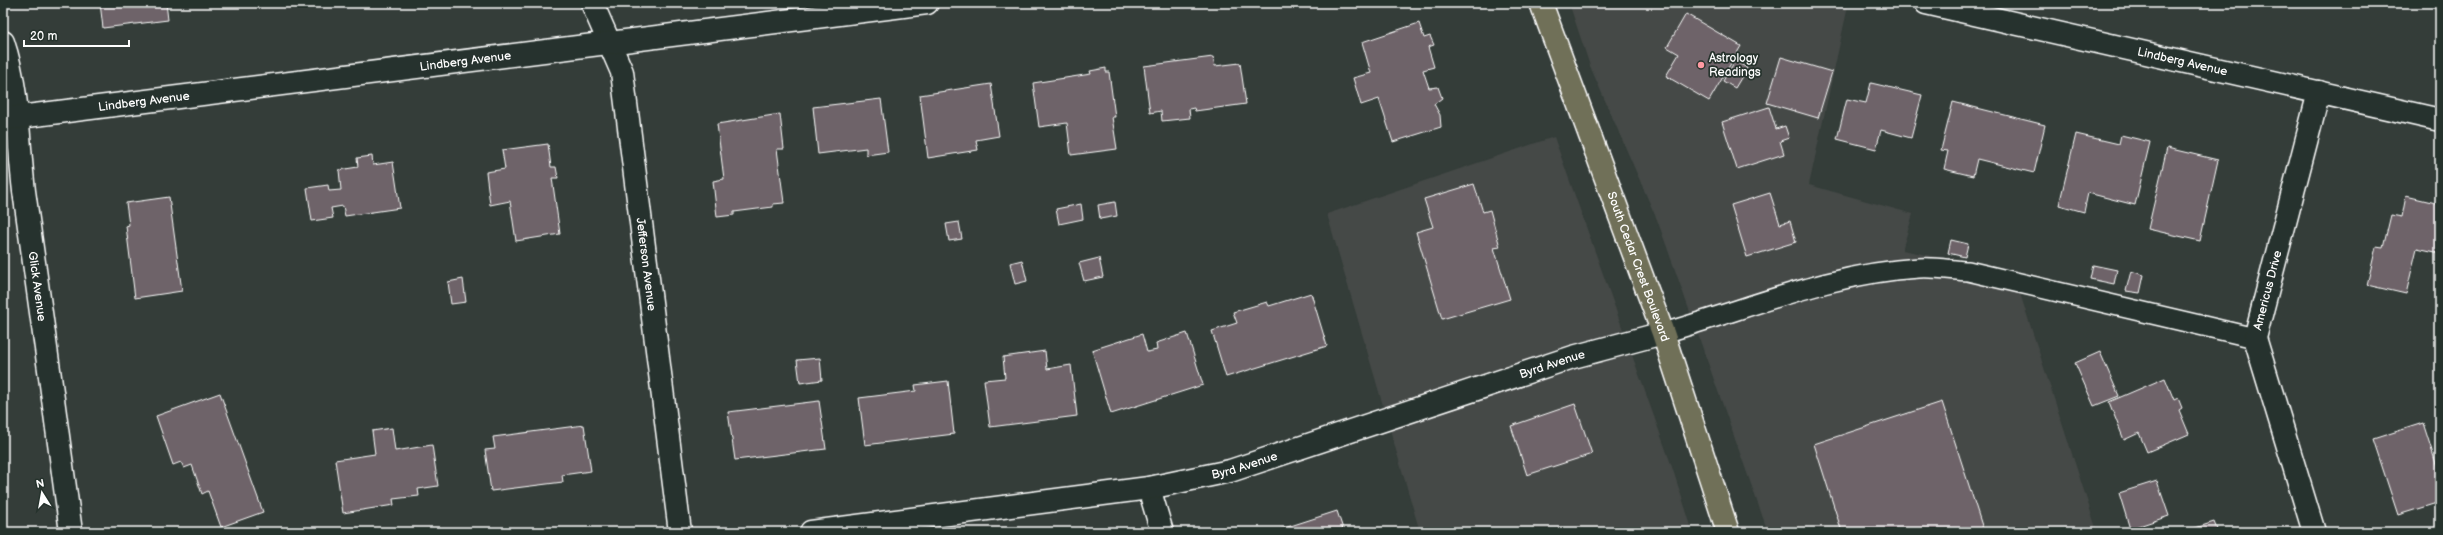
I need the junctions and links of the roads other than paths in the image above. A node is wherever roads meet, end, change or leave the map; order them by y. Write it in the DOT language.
graph roads {
  1 [pos="592,3"];
  2 [pos="927,3"];
  3 [pos="1541,3"];
  4 [pos="1926,3"];
  5 [pos="3,42"];
  6 [pos="611,43"];
  7 [pos="2319,92"];
  8 [pos="10,118"];
  9 [pos="2440,120"];
  10 [pos="1663,333"];
  11 [pos="2255,338"];
  12 [pos="1149,488"];
  13 [pos="71,532"];
  14 [pos="680,532"];
  15 [pos="811,532"];
  16 [pos="1162,532"];
  17 [pos="1728,532"];
  18 [pos="2314,532"];
  1 -- 6 [label="street, Jefferson Avenue"];
  2 -- 6 [label="street, Lindberg Avenue"];
  3 -- 10 [label="main road, South Cedar Crest Boulevard"];
  4 -- 7 [label="street, Lindberg Avenue"];
  5 -- 8 [label="street, Glick Avenue"];
  6 -- 8 [label="street, Lindberg Avenue"];
  6 -- 14 [label="street, Jefferson Avenue"];
  7 -- 9 [label="street, Lindberg Avenue"];
  7 -- 11 [label="street, Americus Drive"];
  8 -- 13 [label="street, Glick Avenue"];
  10 -- 11 [label="lane"];
  10 -- 12 [label="street, Byrd Avenue"];
  10 -- 17 [label="main road, South Cedar Crest Boulevard"];
  11 -- 18 [label="street, Americus Drive"];
  12 -- 15 [label="street, Byrd Avenue"];
  12 -- 16 [label="street"];
}
